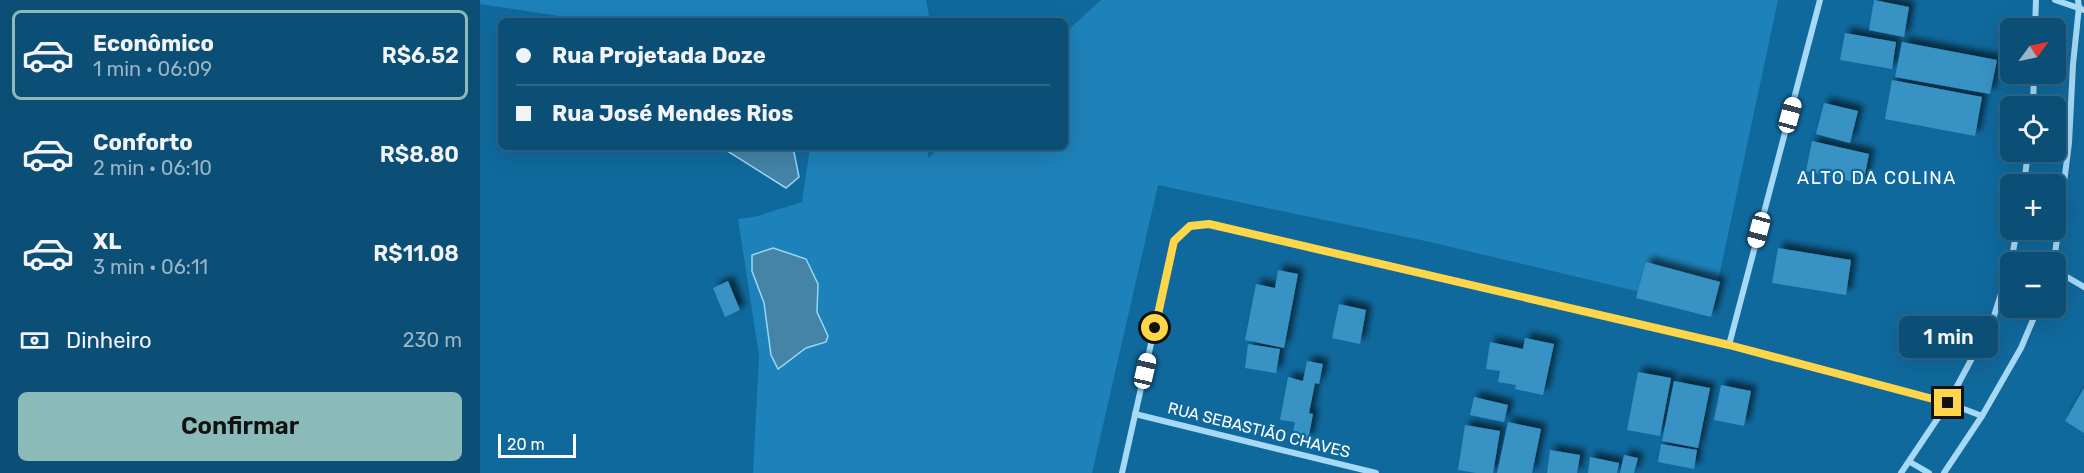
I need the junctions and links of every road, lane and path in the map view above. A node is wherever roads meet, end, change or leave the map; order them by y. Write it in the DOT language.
graph roads {
  1 [pos="1820,0"];
  2 [pos="2036,0"];
  3 [pos="2055,0"];
  4 [pos="2080,6"];
  5 [pos="2035,18"];
  6 [pos="2016,240"];
  7 [pos="2014,252"];
  8 [pos="2055,252"];
  9 [pos="2066,277"];
  10 [pos="2084,288"];
  11 [pos="2000,298"];
  12 [pos="2034,318"];
  13 [pos="1729,345"];
  14 [pos="1948,403"];
  15 [pos="1135,414"];
  16 [pos="1982,416"];
  17 [pos="1910,462"];
  18 [pos="1122,473"];
  19 [pos="1376,473"];
  20 [pos="1901,473"];
  21 [pos="1929,473"];
  22 [pos="1944,473"];
  1 -- 13 [label="street"];
  2 -- 5 [label="street"];
  3 -- 4 [label="street"];
  4 -- 8 [label="street"];
  6 -- 7 [label="street"];
  9 -- 10 [label="street"];
  11 -- 14 [label="street"];
  12 -- 16 [label="street"];
  13 -- 14 [label="street"];
  13 -- 15 [label="street"];
  14 -- 16 [label="street"];
  14 -- 17 [label="street"];
  15 -- 18 [label="street"];
  15 -- 19 [label="street, RUA SEBASTIÃO CHAVES"];
  16 -- 22 [label="street"];
  17 -- 20 [label="street"];
  17 -- 21 [label="street"];
}
